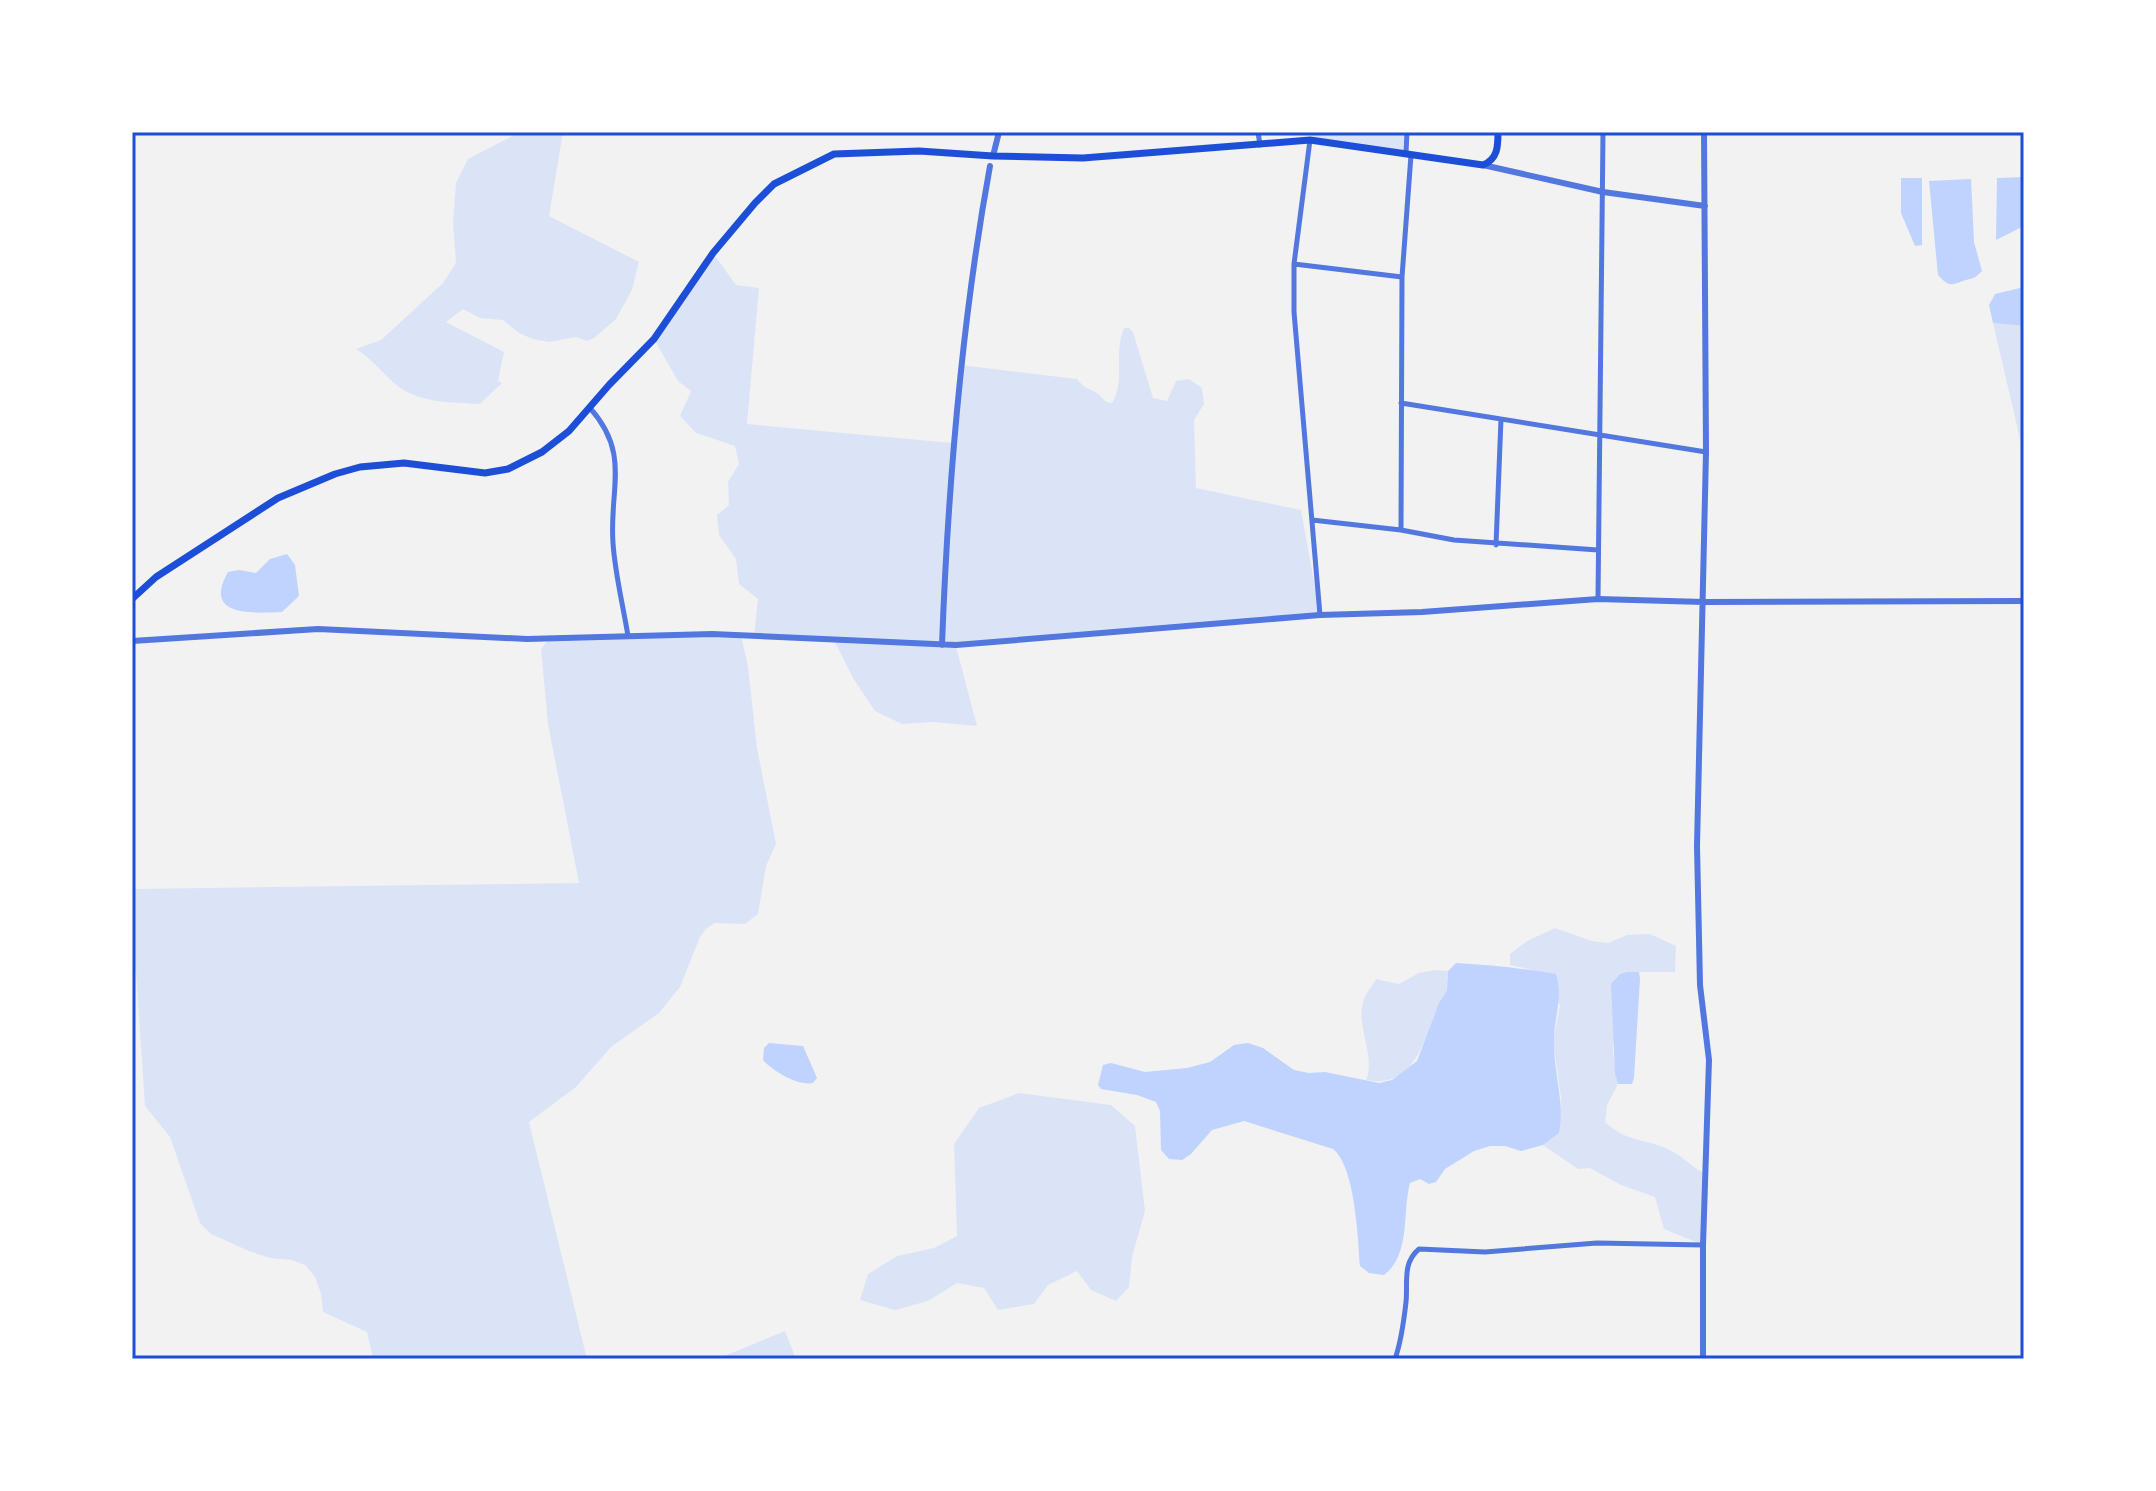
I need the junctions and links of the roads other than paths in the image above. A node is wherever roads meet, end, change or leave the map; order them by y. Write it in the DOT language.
graph roads {
  1 [pos="999,132"];
  2 [pos="1258,132"];
  3 [pos="1407,132"];
  4 [pos="1498,132"];
  5 [pos="1603,132"];
  6 [pos="1704,132"];
  7 [pos="1310,140"];
  8 [pos="1261,146"];
  9 [pos="1408,153"];
  10 [pos="993,156"];
  11 [pos="1483,165"];
  12 [pos="990,166"];
  13 [pos="1603,192"];
  14 [pos="1705,206"];
  15 [pos="1294,264"];
  16 [pos="1402,277"];
  17 [pos="1401,403"];
  18 [pos="590,408"];
  19 [pos="1501,419"];
  20 [pos="1599,436"];
  21 [pos="1706,452"];
  22 [pos="1312,520"];
  23 [pos="1401,530"];
  24 [pos="1496,544"];
  25 [pos="1598,550"];
  26 [pos="132,599"];
  27 [pos="1598,599"];
  28 [pos="2024,601"];
  29 [pos="1704,602"];
  30 [pos="1320,615"];
  31 [pos="628,636"];
  32 [pos="132,641"];
  33 [pos="942,645"];
  34 [pos="1703,1245"];
  35 [pos="1395,1359"];
  36 [pos="1703,1359"];
  1 -- 10 [label="street"];
  2 -- 8 [label="street"];
  3 -- 9 [label="street"];
  4 -- 11 [label="main road"];
  5 -- 13 [label="street"];
  6 -- 14 [label="street"];
  7 -- 8 [label="main road"];
  7 -- 9 [label="main road"];
  7 -- 15 [label="street"];
  8 -- 10 [label="main road"];
  9 -- 11 [label="main road"];
  9 -- 16 [label="street"];
  10 -- 18 [label="main road"];
  11 -- 13 [label="street"];
  12 -- 33 [label="street"];
  13 -- 14 [label="street"];
  13 -- 20 [label="street"];
  14 -- 21 [label="street"];
  15 -- 16 [label="street"];
  15 -- 22 [label="street"];
  16 -- 17 [label="street"];
  17 -- 19 [label="street"];
  17 -- 23 [label="street"];
  18 -- 26 [label="main road"];
  18 -- 31 [label="street"];
  19 -- 20 [label="street"];
  19 -- 24 [label="street"];
  20 -- 21 [label="street"];
  20 -- 25 [label="street"];
  21 -- 29 [label="street"];
  22 -- 23 [label="street"];
  22 -- 30 [label="street"];
  23 -- 24 [label="street"];
  24 -- 25 [label="street"];
  25 -- 27 [label="street"];
  27 -- 29 [label="street"];
  27 -- 30 [label="street"];
  28 -- 29 [label="street"];
  29 -- 34 [label="street"];
  30 -- 33 [label="street"];
  31 -- 32 [label="street"];
  31 -- 33 [label="street"];
  34 -- 35 [label="street"];
  34 -- 36 [label="street"];
}
